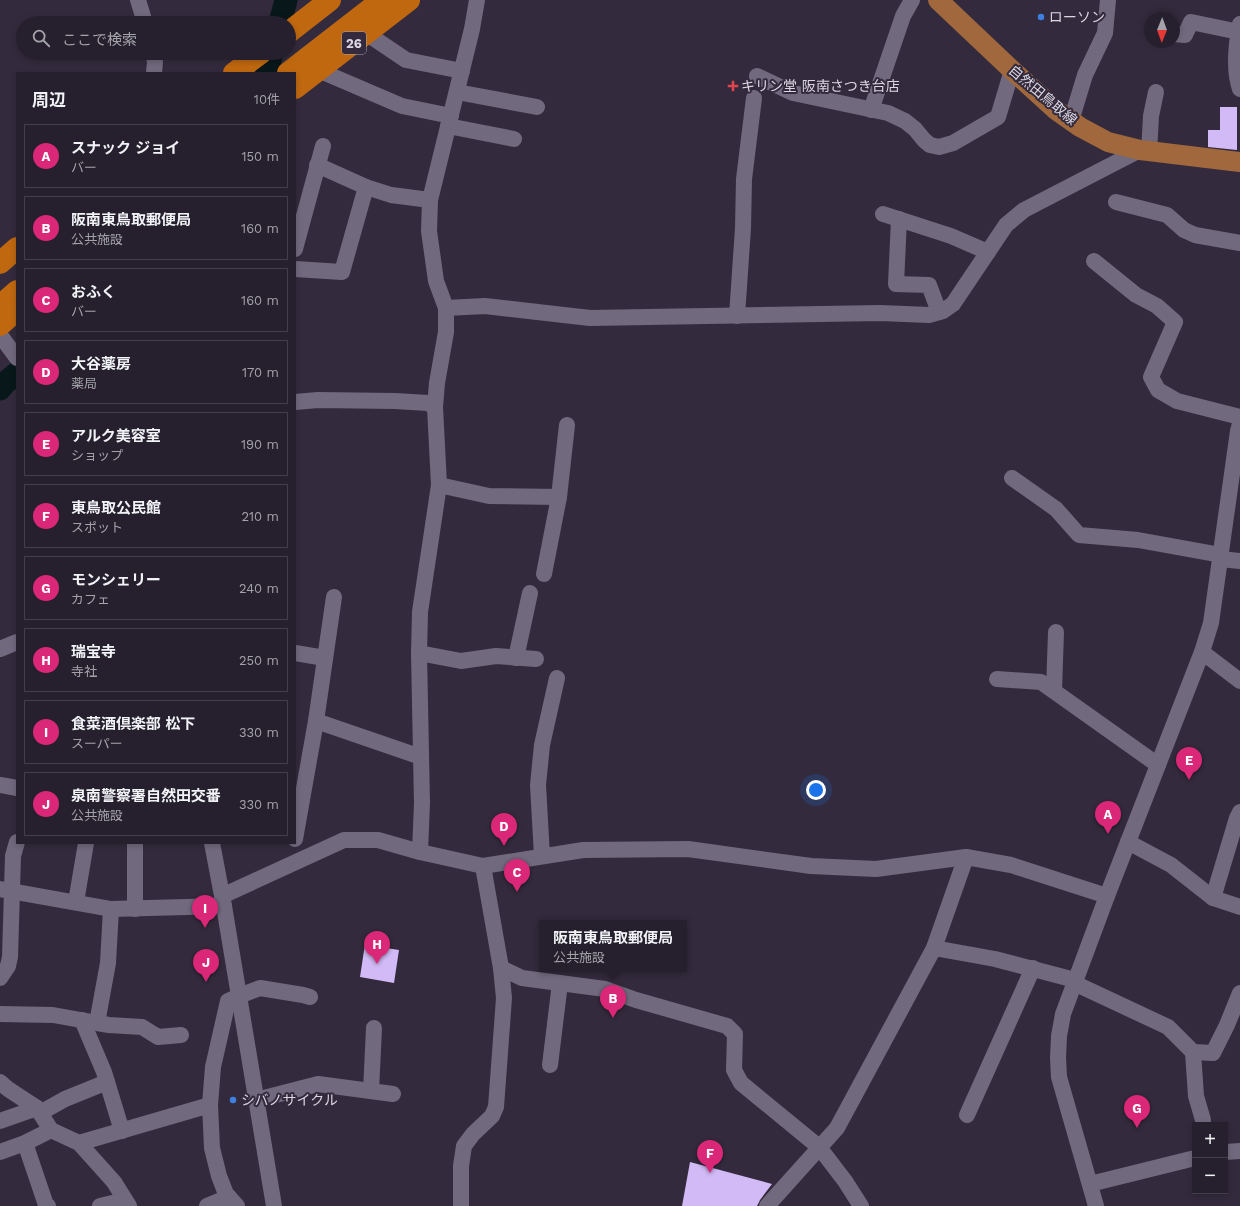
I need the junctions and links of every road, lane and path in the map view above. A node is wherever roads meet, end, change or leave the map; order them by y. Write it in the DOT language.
graph roads {
  1 [pos="138,0"];
  2 [pos="330,0"];
  3 [pos="382,0"];
  4 [pos="409,0"];
  5 [pos="477,0"];
  6 [pos="912,0"];
  7 [pos="938,0"];
  8 [pos="1108,0"];
  9 [pos="143,16"];
  10 [pos="296,27"];
  11 [pos="1239,28"];
  12 [pos="366,33"];
  13 [pos="1180,35"];
  14 [pos="154,60"];
  15 [pos="253,60"];
  16 [pos="318,70"];
  17 [pos="1012,70"];
  18 [pos="462,71"];
  19 [pos="154,72"];
  20 [pos="235,72"];
  21 [pos="757,76"];
  22 [pos="296,80"];
  23 [pos="296,81"];
  24 [pos="1240,89"];
  25 [pos="456,92"];
  26 [pos="1156,92"];
  27 [pos="754,98"];
  28 [pos="537,107"];
  29 [pos="871,110"];
  30 [pos="450,121"];
  31 [pos="1071,121"];
  32 [pos="514,140"];
  33 [pos="322,146"];
  34 [pos="1144,151"];
  35 [pos="1240,162"];
  36 [pos="317,165"];
  37 [pos="366,187"];
  38 [pos="430,200"];
  39 [pos="1116,202"];
  40 [pos="883,214"];
  41 [pos="900,219"];
  42 [pos="1240,243"];
  43 [pos="296,245"];
  44 [pos="16,249"];
  45 [pos="988,252"];
  46 [pos="1094,261"];
  47 [pos="0,263"];
  48 [pos="296,269"];
  49 [pos="16,292"];
  50 [pos="0,306"];
  51 [pos="446,308"];
  52 [pos="16,311"];
  53 [pos="939,312"];
  54 [pos="737,316"];
  55 [pos="1,333"];
  56 [pos="16,356"];
  57 [pos="296,402"];
  58 [pos="435,407"];
  59 [pos="1240,417"];
  60 [pos="1240,424"];
  61 [pos="567,425"];
  62 [pos="1012,478"];
  63 [pos="438,485"];
  64 [pos="559,497"];
  65 [pos="1220,557"];
  66 [pos="1240,561"];
  67 [pos="544,574"];
  68 [pos="530,593"];
  69 [pos="334,597"];
  70 [pos="1056,632"];
  71 [pos="16,642"];
  72 [pos="0,649"];
  73 [pos="296,652"];
  74 [pos="1202,652"];
  75 [pos="419,653"];
  76 [pos="325,658"];
  77 [pos="516,658"];
  78 [pos="536,659"];
  79 [pos="558,678"];
  80 [pos="997,679"];
  81 [pos="1240,681"];
  82 [pos="1054,690"];
  83 [pos="316,721"];
  84 [pos="421,757"];
  85 [pos="1158,765"];
  86 [pos="0,785"];
  87 [pos="16,788"];
  88 [pos="1240,812"];
  89 [pos="296,833"];
  90 [pos="1128,842"];
  91 [pos="16,844"];
  92 [pos="86,844"];
  93 [pos="135,844"];
  94 [pos="212,844"];
  95 [pos="294,844"];
  96 [pos="420,852"];
  97 [pos="542,856"];
  98 [pos="966,857"];
  99 [pos="297,862"];
  100 [pos="483,866"];
  101 [pos="6,890"];
  102 [pos="1107,896"];
  103 [pos="1213,898"];
  104 [pos="223,901"];
  105 [pos="76,902"];
  106 [pos="1240,907"];
  107 [pos="111,909"];
  108 [pos="135,909"];
  109 [pos="934,948"];
  110 [pos="501,968"];
  111 [pos="1033,968"];
  112 [pos="0,978"];
  113 [pos="1075,982"];
  114 [pos="560,983"];
  115 [pos="1240,993"];
  116 [pos="239,996"];
  117 [pos="310,997"];
  118 [pos="0,1014"];
  119 [pos="90,1021"];
  120 [pos="374,1028"];
  121 [pos="181,1035"];
  122 [pos="1193,1052"];
  123 [pos="550,1065"];
  124 [pos="0,1082"];
  125 [pos="107,1082"];
  126 [pos="371,1091"];
  127 [pos="393,1094"];
  128 [pos="256,1100"];
  129 [pos="210,1105"];
  130 [pos="38,1111"];
  131 [pos="966,1115"];
  132 [pos="1203,1120"];
  133 [pos="0,1121"];
  134 [pos="51,1130"];
  135 [pos="122,1131"];
  136 [pos="25,1143"];
  137 [pos="79,1143"];
  138 [pos="819,1147"];
  139 [pos="1240,1150"];
  140 [pos="0,1152"];
  141 [pos="1228,1152"];
  142 [pos="1192,1159"];
  143 [pos="1090,1184"];
  144 [pos="233,1202"];
  145 [pos="127,1203"];
  146 [pos="45,1206"];
  147 [pos="100,1206"];
  148 [pos="207,1206"];
  149 [pos="274,1206"];
  150 [pos="461,1206"];
  151 [pos="767,1206"];
  152 [pos="861,1206"];
  153 [pos="1096,1206"];
  1 -- 9 [label="street"];
  2 -- 10 [label="highway"];
  3 -- 22 [label="highway, 26"];
  4 -- 12 [label="highway, 26"];
  5 -- 18 [label="street"];
  6 -- 29 [label="street"];
  7 -- 17 [label="main road, 自然田鳥取線"];
  8 -- 31 [label="street"];
  11 -- 13 [label="street"];
  11 -- 24 [label="street"];
  12 -- 16 [label="highway, 26"];
  12 -- 18 [label="street"];
  14 -- 19 [label="street"];
  15 -- 20 [label="highway"];
  16 -- 23 [label="highway, 26"];
  16 -- 30 [label="street"];
  17 -- 29 [label="street"];
  17 -- 31 [label="main road, 自然田鳥取線"];
  18 -- 25 [label="street"];
  21 -- 29 [label="street"];
  25 -- 28 [label="street"];
  25 -- 30 [label="street"];
  26 -- 34 [label="street"];
  27 -- 54 [label="street"];
  30 -- 32 [label="street"];
  30 -- 38 [label="street"];
  31 -- 34 [label="main road, 自然田鳥取線"];
  33 -- 36 [label="street"];
  34 -- 35 [label="main road, 自然田鳥取線"];
  34 -- 45 [label="street"];
  36 -- 37 [label="street"];
  36 -- 43 [label="street"];
  37 -- 38 [label="street"];
  37 -- 48 [label="street"];
  38 -- 51 [label="street"];
  39 -- 42 [label="street"];
  40 -- 41 [label="street"];
  41 -- 45 [label="street"];
  41 -- 53 [label="street"];
  44 -- 47 [label="highway"];
  45 -- 53 [label="street"];
  46 -- 59 [label="street"];
  49 -- 50 [label="highway"];
  51 -- 54 [label="street"];
  51 -- 58 [label="street"];
  52 -- 55 [label="highway"];
  53 -- 54 [label="street"];
  55 -- 56 [label="street"];
  57 -- 58 [label="street"];
  58 -- 63 [label="street"];
  60 -- 65 [label="street"];
  61 -- 64 [label="street"];
  62 -- 65 [label="street"];
  63 -- 64 [label="street"];
  63 -- 75 [label="street"];
  64 -- 67 [label="street"];
  65 -- 66 [label="street"];
  65 -- 74 [label="street"];
  68 -- 77 [label="street"];
  69 -- 76 [label="street"];
  70 -- 82 [label="street"];
  71 -- 72 [label="street"];
  73 -- 76 [label="street"];
  74 -- 81 [label="street"];
  74 -- 85 [label="street"];
  75 -- 77 [label="street"];
  75 -- 84 [label="street"];
  76 -- 83 [label="street"];
  77 -- 78 [label="street"];
  79 -- 97 [label="street"];
  80 -- 82 [label="street"];
  82 -- 85 [label="street"];
  83 -- 84 [label="street"];
  83 -- 89 [label="street"];
  84 -- 96 [label="street"];
  85 -- 90 [label="street"];
  86 -- 87 [label="street"];
  88 -- 103 [label="street"];
  90 -- 102 [label="street"];
  90 -- 103 [label="street"];
  91 -- 101 [label="street"];
  92 -- 105 [label="street"];
  93 -- 108 [label="street"];
  94 -- 104 [label="street"];
  95 -- 99 [label="street"];
  96 -- 99 [label="street"];
  96 -- 100 [label="street"];
  97 -- 98 [label="street"];
  97 -- 100 [label="street"];
  98 -- 102 [label="street"];
  98 -- 109 [label="street"];
  99 -- 104 [label="street"];
  100 -- 110 [label="street"];
  101 -- 105 [label="street"];
  101 -- 112 [label="street"];
  102 -- 113 [label="street"];
  103 -- 106 [label="street"];
  104 -- 108 [label="street"];
  104 -- 116 [label="street"];
  105 -- 107 [label="street"];
  107 -- 108 [label="street"];
  107 -- 119 [label="street"];
  109 -- 111 [label="street"];
  109 -- 138 [label="street"];
  110 -- 114 [label="street"];
  110 -- 150 [label="street"];
  111 -- 113 [label="street"];
  111 -- 131 [label="street"];
  113 -- 122 [label="street"];
  113 -- 143 [label="street"];
  114 -- 123 [label="street"];
  114 -- 138 [label="street"];
  115 -- 122 [label="street"];
  116 -- 117 [label="street"];
  116 -- 128 [label="street"];
  116 -- 129 [label="street"];
  118 -- 119 [label="street"];
  119 -- 121 [label="street"];
  119 -- 125 [label="street"];
  120 -- 126 [label="street"];
  122 -- 132 [label="street"];
  124 -- 130 [label="street"];
  125 -- 130 [label="street"];
  125 -- 135 [label="street"];
  126 -- 127 [label="street"];
  126 -- 128 [label="street"];
  128 -- 149 [label="street"];
  129 -- 135 [label="street"];
  129 -- 144 [label="street"];
  130 -- 133 [label="street"];
  130 -- 134 [label="street"];
  134 -- 136 [label="street"];
  134 -- 137 [label="street"];
  135 -- 137 [label="street"];
  136 -- 140 [label="street"];
  136 -- 146 [label="street"];
  137 -- 145 [label="street"];
  138 -- 151 [label="street"];
  138 -- 152 [label="street"];
  139 -- 141 [label="street"];
  142 -- 143 [label="street"];
  143 -- 153 [label="street"];
  144 -- 148 [label="street"];
  145 -- 147 [label="street"];
}
